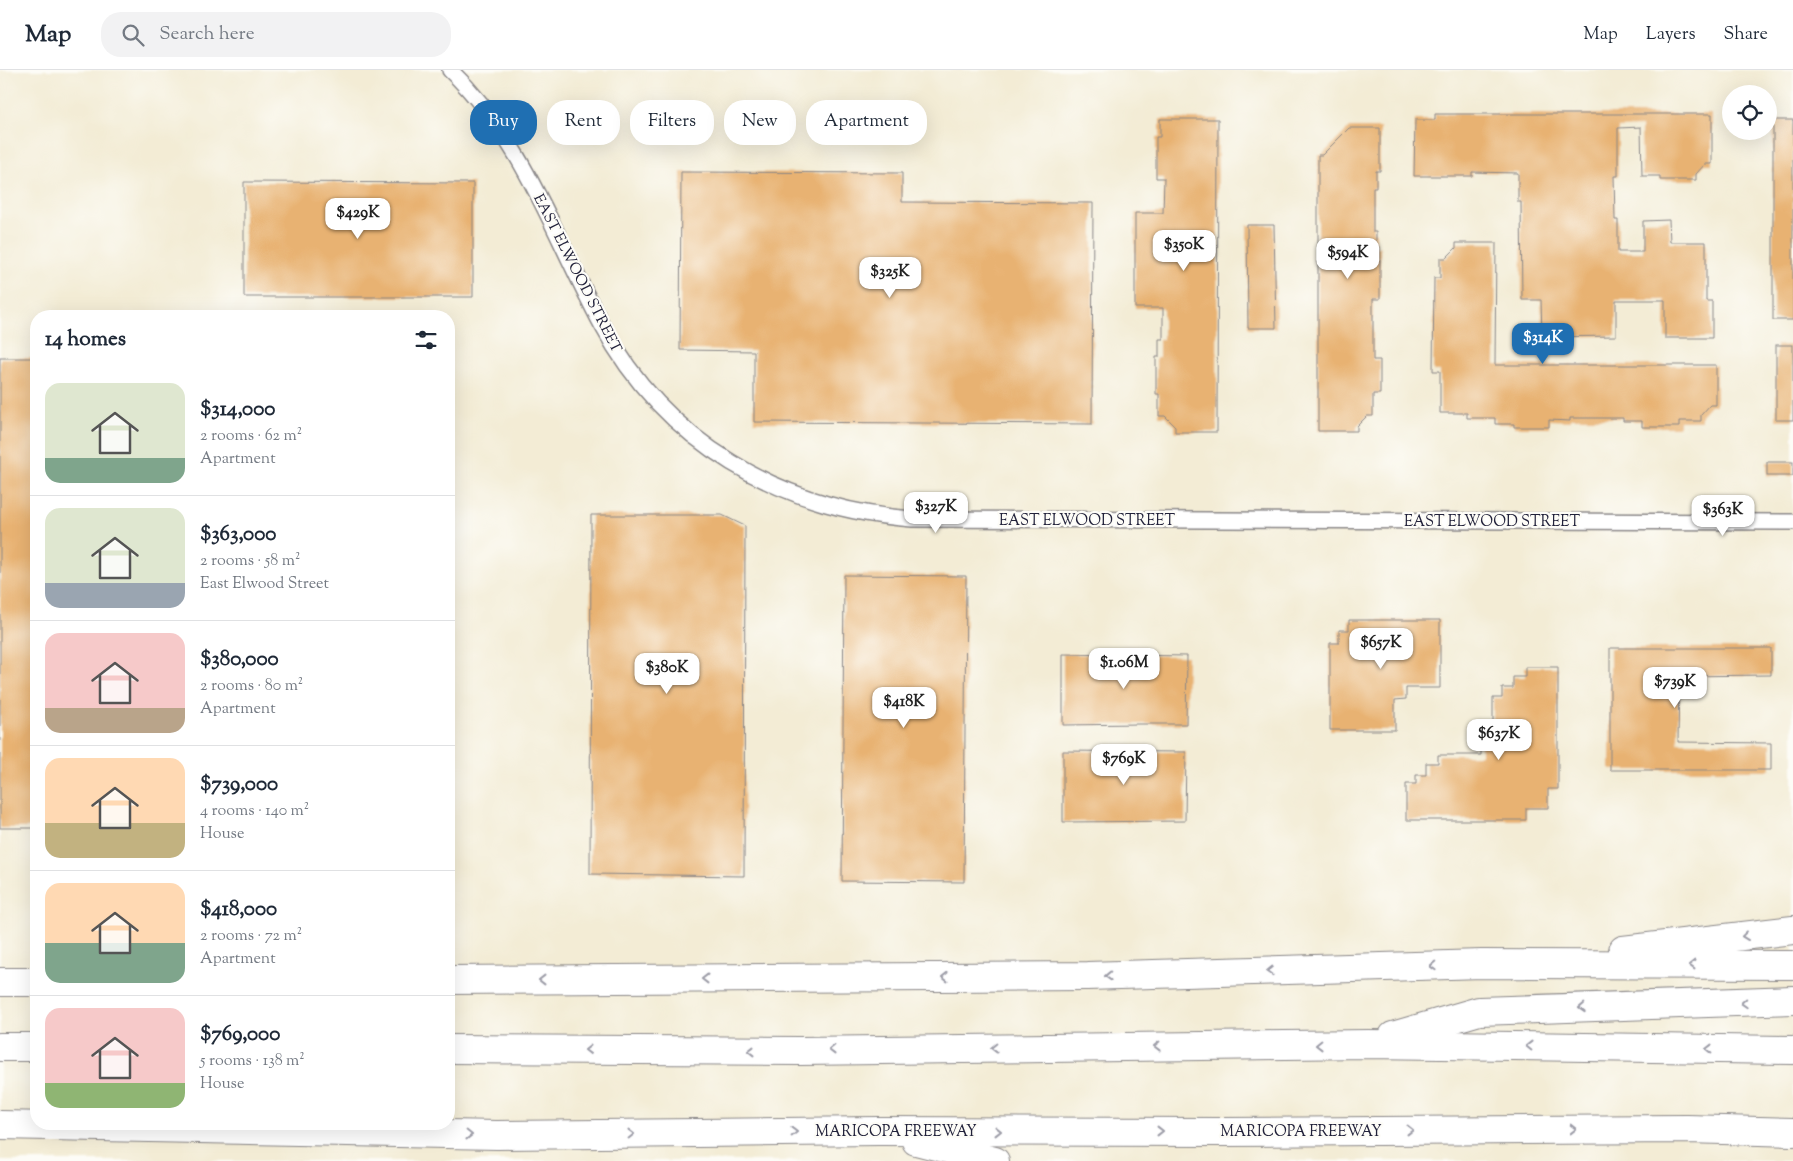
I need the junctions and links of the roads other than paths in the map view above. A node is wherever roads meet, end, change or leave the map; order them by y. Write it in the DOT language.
graph roads {
  1 [pos="450,70"];
  2 [pos="1793,522"];
  3 [pos="1793,930"];
  4 [pos="1482,964"];
  5 [pos="1793,965"];
  6 [pos="455,980"];
  7 [pos="0,982"];
  8 [pos="30,982"];
  9 [pos="1793,1000"];
  10 [pos="1368,1044"];
  11 [pos="0,1047"];
  12 [pos="30,1048"];
  13 [pos="455,1049"];
  14 [pos="1793,1050"];
  15 [pos="0,1125"];
  16 [pos="30,1126"];
  17 [pos="248,1130"];
  18 [pos="879,1131"];
  19 [pos="1793,1132"];
  20 [pos="995,1161"];
  1 -- 2 [label="street, EAST ELWOOD STREET"];
  3 -- 4 [label="highway, one-way"];
  5 -- 4 [label="highway, one-way"];
  4 -- 6 [label="highway, one-way"];
  7 -- 8 [label="highway"];
  9 -- 10 [label="highway, one-way"];
  10 -- 13 [label="highway, one-way"];
  14 -- 10 [label="highway, one-way"];
  11 -- 12 [label="highway"];
  15 -- 16 [label="highway, MARICOPA FREEWAY, one-way"];
  17 -- 18 [label="highway, MARICOPA FREEWAY, one-way"];
  18 -- 19 [label="highway, MARICOPA FREEWAY, one-way"];
  18 -- 20 [label="highway"];
}
